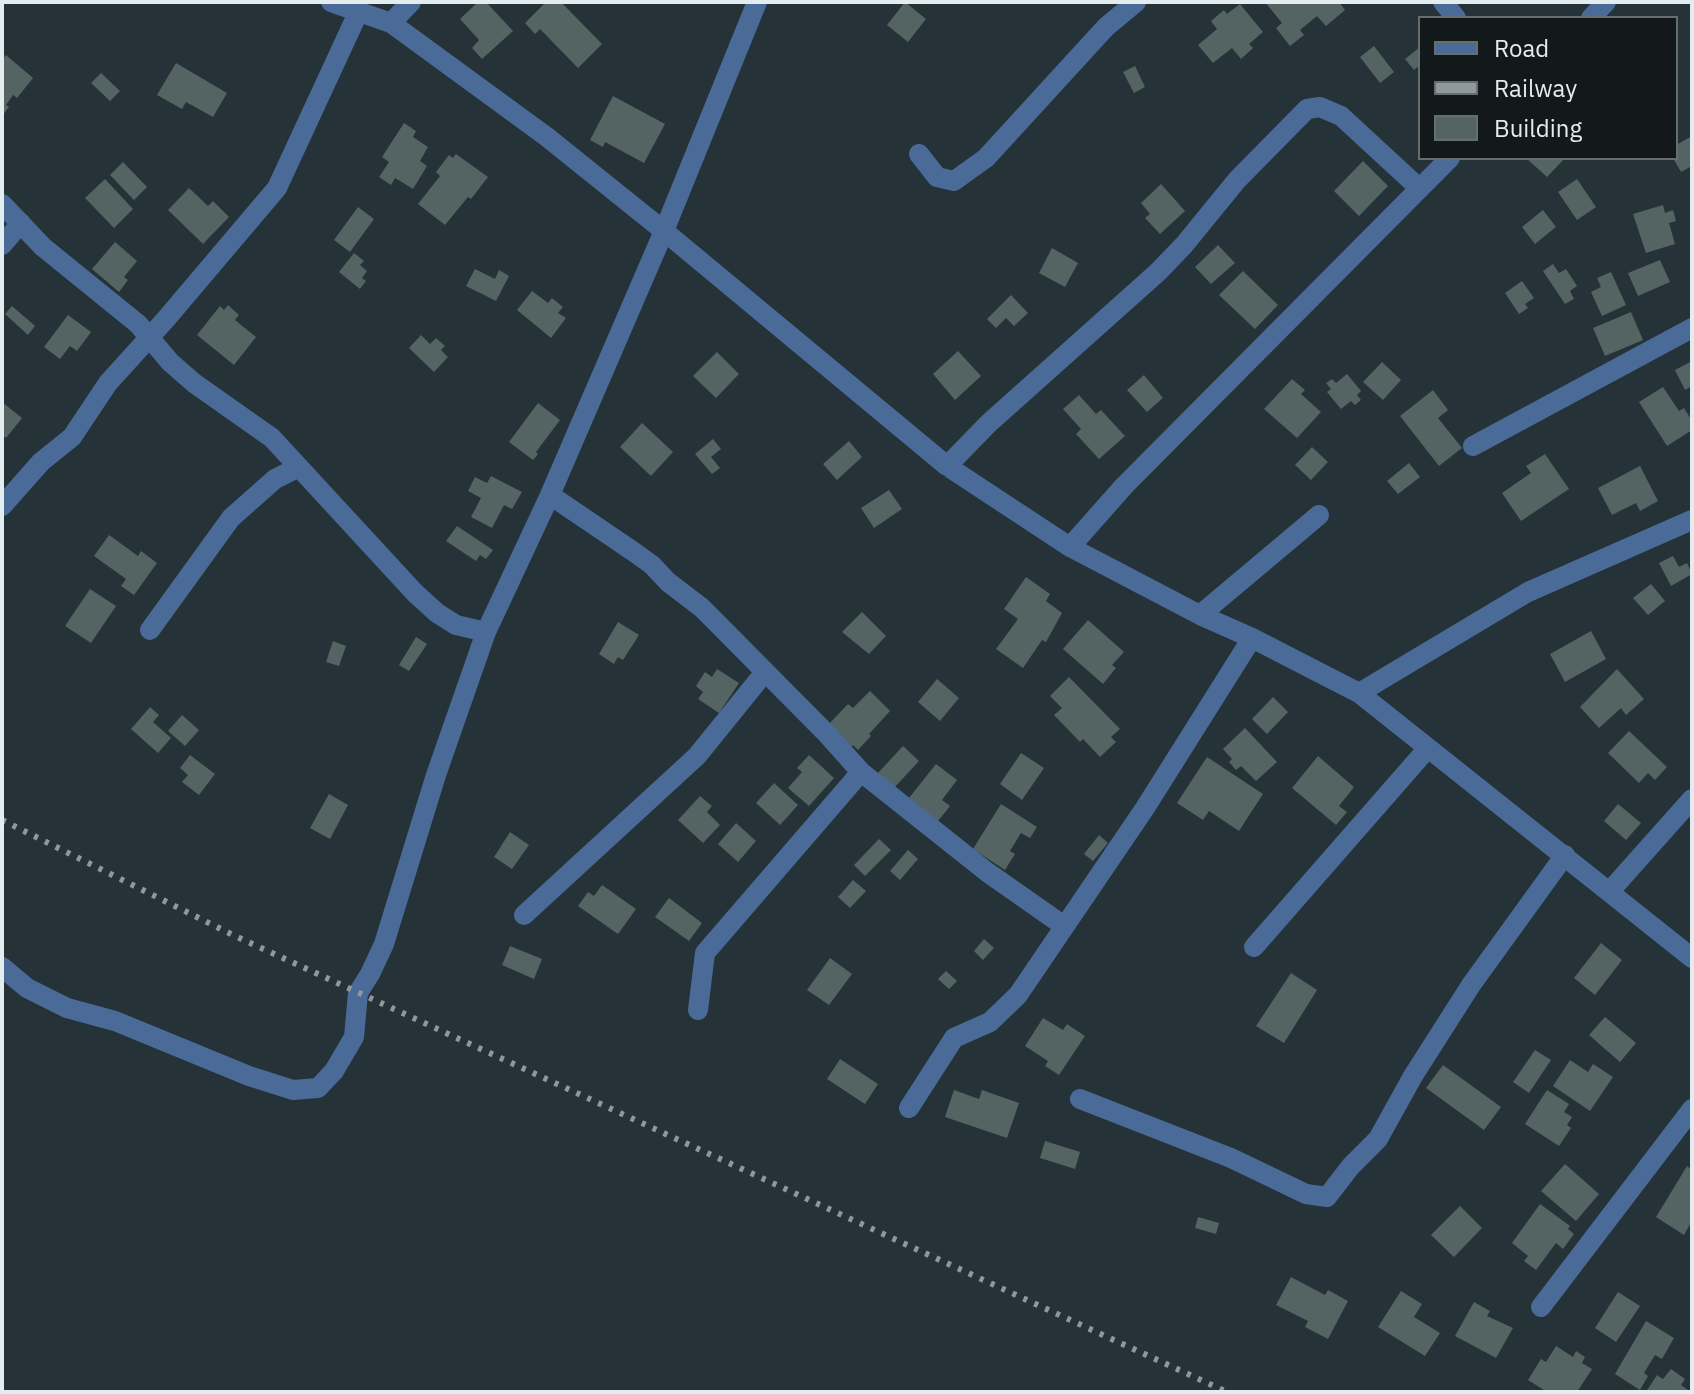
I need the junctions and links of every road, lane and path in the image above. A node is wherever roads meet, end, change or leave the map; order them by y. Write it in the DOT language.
graph roads {
  1 [pos="331,2"];
  2 [pos="411,2"];
  3 [pos="757,2"];
  4 [pos="1136,2"];
  5 [pos="358,13"];
  6 [pos="391,23"];
  7 [pos="919,154"];
  8 [pos="1448,160"];
  9 [pos="1418,187"];
  10 [pos="2,204"];
  11 [pos="21,223"];
  12 [pos="664,231"];
  13 [pos="2,245"];
  14 [pos="1692,328"];
  15 [pos="149,338"];
  16 [pos="1473,446"];
  17 [pos="947,466"];
  18 [pos="299,467"];
  19 [pos="550,495"];
  20 [pos="2,506"];
  21 [pos="1319,515"];
  22 [pos="1692,520"];
  23 [pos="1070,547"];
  24 [pos="1200,615"];
  25 [pos="150,630"];
  26 [pos="486,632"];
  27 [pos="1252,638"];
  28 [pos="765,672"];
  29 [pos="1359,693"];
  30 [pos="1428,748"];
  31 [pos="861,772"];
  32 [pos="1692,799"];
  33 [pos="1565,855"];
  34 [pos="1610,891"];
  35 [pos="524,915"];
  36 [pos="1064,926"];
  37 [pos="1254,947"];
  38 [pos="1692,958"];
  39 [pos="2,967"];
  40 [pos="698,1010"];
  41 [pos="1080,1099"];
  42 [pos="909,1108"];
  43 [pos="1692,1109"];
  44 [pos="1541,1307"];
  1 -- 5 [label="street"];
  2 -- 6 [label="street"];
  3 -- 12 [label="street"];
  4 -- 7 [label="street"];
  5 -- 6 [label="street"];
  5 -- 15 [label="street"];
  6 -- 12 [label="street"];
  8 -- 9 [label="street"];
  9 -- 17 [label="street"];
  9 -- 23 [label="street"];
  10 -- 11 [label="street"];
  11 -- 13 [label="street"];
  11 -- 15 [label="street"];
  12 -- 17 [label="street"];
  12 -- 19 [label="street"];
  14 -- 16 [label="street"];
  15 -- 18 [label="street"];
  15 -- 20 [label="street"];
  17 -- 23 [label="street"];
  18 -- 25 [label="street"];
  18 -- 26 [label="street"];
  19 -- 26 [label="street"];
  19 -- 28 [label="street"];
  21 -- 24 [label="street"];
  22 -- 29 [label="street"];
  23 -- 24 [label="street"];
  24 -- 27 [label="street"];
  26 -- 39 [label="street"];
  27 -- 29 [label="street"];
  27 -- 36 [label="street"];
  28 -- 31 [label="street"];
  28 -- 35 [label="street"];
  29 -- 30 [label="street"];
  30 -- 33 [label="street"];
  30 -- 37 [label="street"];
  31 -- 36 [label="street"];
  31 -- 40 [label="street"];
  32 -- 34 [label="street"];
  33 -- 34 [label="street"];
  33 -- 41 [label="street"];
  34 -- 38 [label="street"];
  36 -- 42 [label="street"];
  43 -- 44 [label="street"];
}
